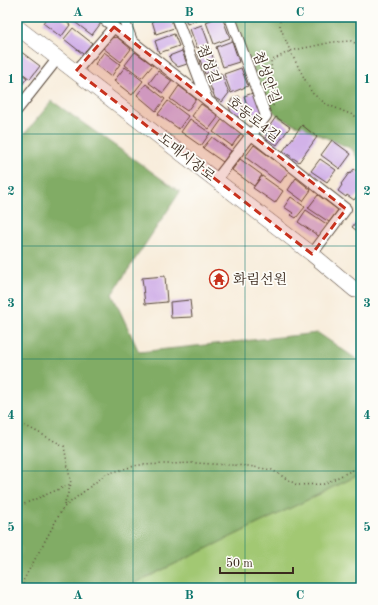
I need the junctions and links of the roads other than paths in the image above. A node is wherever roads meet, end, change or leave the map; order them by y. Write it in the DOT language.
graph roads {
  1 [pos="101,17"];
  2 [pos="123,17"];
  3 [pos="176,17"];
  4 [pos="230,17"];
  5 [pos="17,27"];
  6 [pos="114,27"];
  7 [pos="132,41"];
  8 [pos="58,58"];
  9 [pos="76,71"];
  10 [pos="207,99"];
  11 [pos="19,105"];
  12 [pos="252,135"];
  13 [pos="216,180"];
  14 [pos="312,254"];
  15 [pos="355,290"];
  1 -- 6 [label="street, 호동로4길"];
  2 -- 7 [label="street"];
  3 -- 10 [label="street, 첨성길"];
  4 -- 12 [label="street, 첨성안길"];
  5 -- 8 [label="street, 도매시장로"];
  6 -- 7 [label="street, 호동로4길"];
  6 -- 9 [label="street"];
  7 -- 10 [label="street, 호동로4길"];
  8 -- 9 [label="street, 도매시장로"];
  8 -- 11 [label="street"];
  9 -- 13 [label="street, 도매시장로"];
  10 -- 12 [label="street, 호동로4길"];
  12 -- 13 [label="street, 첨성안길"];
  12 -- 14 [label="street, 호동로4길"];
  13 -- 14 [label="street, 도매시장로"];
  14 -- 15 [label="street, 도매시장로"];
}
